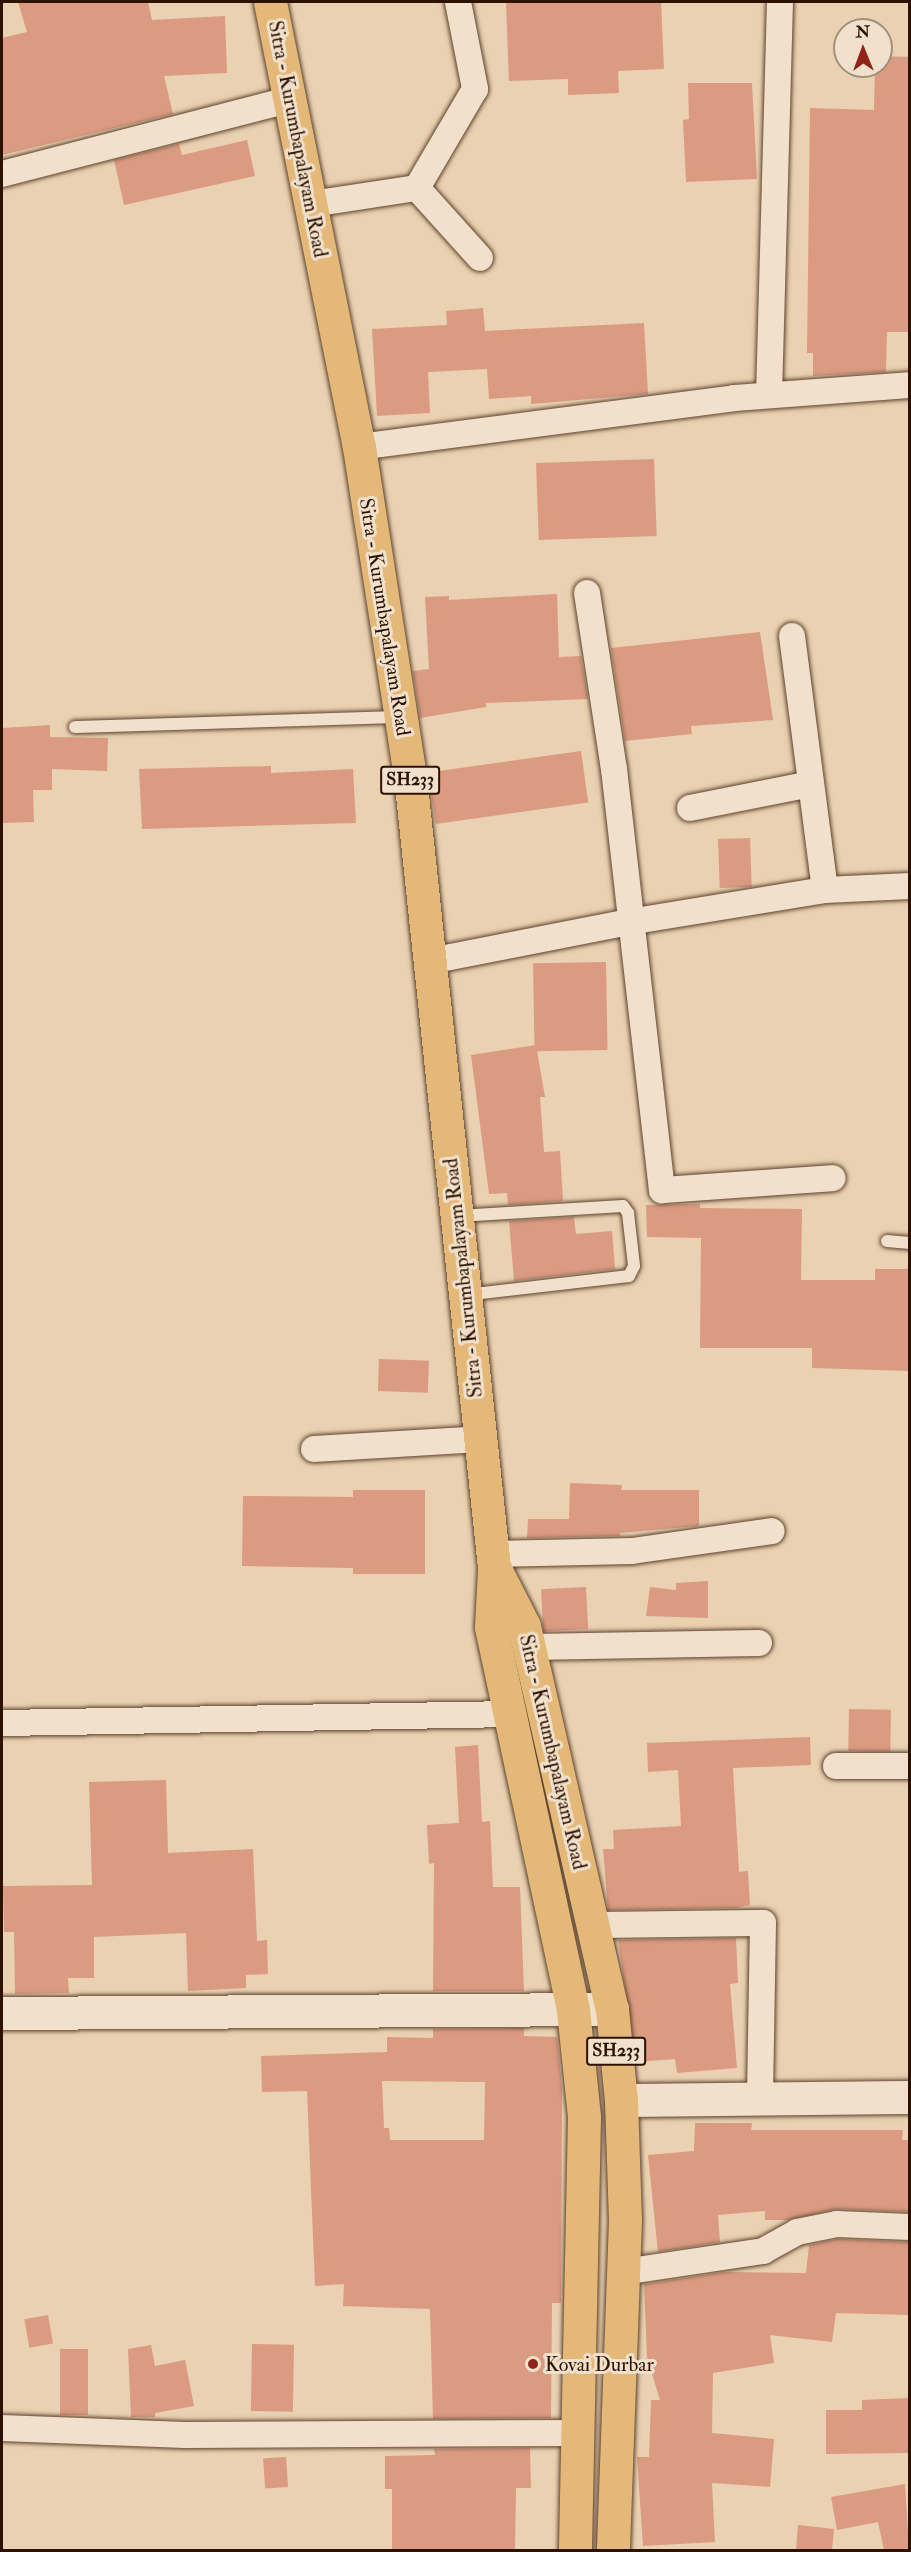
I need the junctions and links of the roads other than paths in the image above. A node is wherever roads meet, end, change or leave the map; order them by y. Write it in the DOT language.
graph roads {
  1 [pos="270,2"];
  2 [pos="458,2"];
  3 [pos="780,2"];
  4 [pos="291,99"];
  5 [pos="2,174"];
  6 [pos="417,188"];
  7 [pos="312,204"];
  8 [pos="480,258"];
  9 [pos="909,384"];
  10 [pos="770,395"];
  11 [pos="359,447"];
  12 [pos="587,593"];
  13 [pos="792,636"];
  14 [pos="400,717"];
  15 [pos="75,727"];
  16 [pos="811,784"];
  17 [pos="690,808"];
  18 [pos="909,886"];
  19 [pos="825,890"];
  20 [pos="628,922"];
  21 [pos="430,961"];
  22 [pos="833,1178"];
  23 [pos="457,1216"];
  24 [pos="887,1241"];
  25 [pos="909,1243"];
  26 [pos="465,1295"];
  27 [pos="480,1439"];
  28 [pos="314,1449"];
  29 [pos="772,1531"];
  30 [pos="493,1561"];
  31 [pos="759,1643"];
  32 [pos="529,1647"];
  33 [pos="510,1714"];
  34 [pos="2,1723"];
  35 [pos="836,1766"];
  36 [pos="909,1766"];
  37 [pos="592,1925"];
  38 [pos="612,2009"];
  39 [pos="573,2010"];
  40 [pos="2,2013"];
  41 [pos="909,2097"];
  42 [pos="760,2099"];
  43 [pos="621,2100"];
  44 [pos="909,2227"];
  45 [pos="623,2272"];
  46 [pos="2,2428"];
  47 [pos="580,2433"];
  48 [pos="574,2550"];
  49 [pos="613,2550"];
  1 -- 4 [label="main road, Sitra - Kurumbapalayam Road / SH233"];
  2 -- 6 [label="street"];
  3 -- 10 [label="street"];
  4 -- 5 [label="street"];
  4 -- 7 [label="main road, Sitra - Kurumbapalayam Road / SH233"];
  6 -- 7 [label="street"];
  6 -- 8 [label="street"];
  7 -- 11 [label="main road, Sitra - Kurumbapalayam Road / SH233"];
  9 -- 10 [label="street"];
  10 -- 11 [label="street"];
  11 -- 14 [label="main road, Sitra - Kurumbapalayam Road / SH233"];
  12 -- 20 [label="street"];
  13 -- 16 [label="street"];
  14 -- 15 [label="lane"];
  14 -- 21 [label="main road, Sitra - Kurumbapalayam Road / SH233"];
  16 -- 17 [label="street"];
  16 -- 19 [label="street"];
  18 -- 19 [label="street"];
  19 -- 20 [label="street"];
  20 -- 21 [label="street"];
  20 -- 22 [label="street"];
  21 -- 23 [label="main road, Sitra - Kurumbapalayam Road / SH233"];
  23 -- 26 [label="main road, Sitra - Kurumbapalayam Road / SH233"];
  23 -- 26 [label="lane"];
  24 -- 25 [label="lane"];
  26 -- 27 [label="main road, Sitra - Kurumbapalayam Road / SH233"];
  27 -- 28 [label="street"];
  27 -- 30 [label="main road, Sitra - Kurumbapalayam Road / SH233"];
  29 -- 30 [label="street"];
  30 -- 32 [label="main road, Sitra - Kurumbapalayam Road / SH233"];
  30 -- 33 [label="main road"];
  31 -- 32 [label="street"];
  32 -- 37 [label="main road, Sitra - Kurumbapalayam Road / SH233"];
  33 -- 34 [label="street"];
  33 -- 39 [label="main road"];
  35 -- 36 [label="street"];
  37 -- 38 [label="main road, Sitra - Kurumbapalayam Road / SH233"];
  37 -- 42 [label="street"];
  38 -- 39 [label="street"];
  38 -- 43 [label="main road, Sitra - Kurumbapalayam Road / SH233"];
  39 -- 40 [label="street"];
  39 -- 47 [label="main road"];
  41 -- 42 [label="street"];
  42 -- 43 [label="street"];
  43 -- 45 [label="main road, Sitra - Kurumbapalayam Road / SH233"];
  44 -- 45 [label="street"];
  45 -- 49 [label="main road, Sitra - Kurumbapalayam Road / SH233"];
  46 -- 47 [label="street"];
  47 -- 48 [label="main road"];
}
